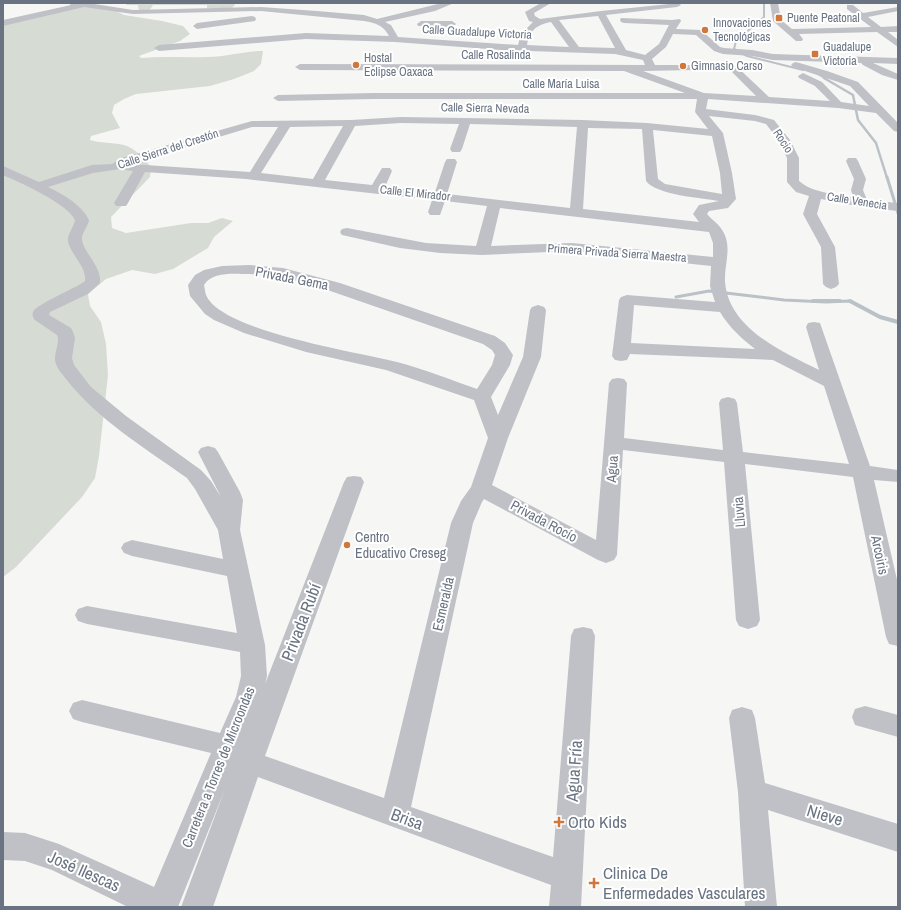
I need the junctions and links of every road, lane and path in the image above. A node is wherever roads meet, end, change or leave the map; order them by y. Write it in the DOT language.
graph roads {
  1 [pos="72,3"];
  2 [pos="450,3"];
  3 [pos="547,3"];
  4 [pos="611,3"];
  5 [pos="774,3"];
  6 [pos="673,4"];
  7 [pos="863,4"];
  8 [pos="83,5"];
  9 [pos="397,6"];
  10 [pos="648,8"];
  11 [pos="898,9"];
  12 [pos="292,14"];
  13 [pos="415,14"];
  14 [pos="602,16"];
  15 [pos="860,16"];
  16 [pos="553,19"];
  17 [pos="377,21"];
  18 [pos="542,21"];
  19 [pos="821,22"];
  20 [pos="3,23"];
  21 [pos="421,24"];
  22 [pos="452,24"];
  23 [pos="197,26"];
  24 [pos="672,27"];
  25 [pos="898,29"];
  26 [pos="880,30"];
  27 [pos="834,31"];
  28 [pos="789,32"];
  29 [pos="888,36"];
  30 [pos="898,36"];
  31 [pos="357,38"];
  32 [pos="846,39"];
  33 [pos="398,40"];
  34 [pos="898,44"];
  35 [pos="350,46"];
  36 [pos="159,48"];
  37 [pos="522,48"];
  38 [pos="576,49"];
  39 [pos="622,52"];
  40 [pos="647,58"];
  41 [pos="780,58"];
  42 [pos="830,58"];
  43 [pos="861,60"];
  44 [pos="898,61"];
  45 [pos="300,67"];
  46 [pos="732,67"];
  47 [pos="626,68"];
  48 [pos="651,68"];
  49 [pos="803,76"];
  50 [pos="898,77"];
  51 [pos="669,84"];
  52 [pos="504,86"];
  53 [pos="702,89"];
  54 [pos="278,98"];
  55 [pos="767,101"];
  56 [pos="841,106"];
  57 [pos="878,110"];
  58 [pos="700,112"];
  59 [pos="466,121"];
  60 [pos="352,123"];
  61 [pos="582,123"];
  62 [pos="252,124"];
  63 [pos="286,124"];
  64 [pos="647,126"];
  65 [pos="898,129"];
  66 [pos="718,133"];
  67 [pos="456,149"];
  68 [pos="852,161"];
  69 [pos="451,162"];
  70 [pos="115,167"];
  71 [pos="140,168"];
  72 [pos="3,170"];
  73 [pos="386,171"];
  74 [pos="253,176"];
  75 [pos="317,183"];
  76 [pos="38,186"];
  77 [pos="381,190"];
  78 [pos="816,194"];
  79 [pos="441,196"];
  80 [pos="729,199"];
  81 [pos="495,202"];
  82 [pos="121,203"];
  83 [pos="861,203"];
  84 [pos="380,204"];
  85 [pos="898,207"];
  86 [pos="576,211"];
  87 [pos="435,212"];
  88 [pos="714,228"];
  89 [pos="347,232"];
  90 [pos="482,251"];
  91 [pos="720,262"];
  92 [pos="831,284"];
  93 [pos="722,304"];
  94 [pos="538,310"];
  95 [pos="814,327"];
  96 [pos="777,355"];
  97 [pos="832,382"];
  98 [pos="618,383"];
  99 [pos="482,397"];
  100 [pos="728,403"];
  101 [pos="498,438"];
  102 [pos="614,443"];
  103 [pos="208,452"];
  104 [pos="734,458"];
  105 [pos="862,473"];
  106 [pos="898,476"];
  107 [pos="354,482"];
  108 [pos="482,488"];
  109 [pos="229,530"];
  110 [pos="132,548"];
  111 [pos="606,555"];
  112 [pos="237,570"];
  113 [pos="87,615"];
  114 [pos="748,620"];
  115 [pos="583,636"];
  116 [pos="898,637"];
  117 [pos="252,644"];
  118 [pos="82,711"];
  119 [pos="865,717"];
  120 [pos="742,718"];
  121 [pos="898,726"];
  122 [pos="238,754"];
  123 [pos="752,792"];
  124 [pos="396,814"];
  125 [pos="898,838"];
  126 [pos="3,846"];
  127 [pos="566,876"];
  128 [pos="162,907"];
  129 [pos="197,907"];
  130 [pos="565,907"];
  131 [pos="761,907"];
  1 -- 8 [label="street"];
  2 -- 13 [label="street"];
  3 -- 18 [label="street"];
  4 -- 10 [label="street"];
  5 -- 28 [label="street"];
  6 -- 10 [label="street"];
  6 -- 24 [label="street"];
  7 -- 15 [label="street"];
  8 -- 12 [label="street"];
  8 -- 20 [label="street"];
  9 -- 13 [label="street"];
  10 -- 14 [label="street"];
  11 -- 15 [label="street"];
  12 -- 17 [label="street"];
  12 -- 23 [label="street"];
  13 -- 17 [label="street"];
  13 -- 21 [label="street"];
  14 -- 16 [label="street"];
  14 -- 24 [label="street"];
  14 -- 39 [label="street"];
  15 -- 26 [label="street"];
  16 -- 18 [label="street"];
  16 -- 38 [label="street"];
  17 -- 33 [label="street"];
  18 -- 37 [label="street"];
  19 -- 27 [label="street"];
  21 -- 22 [label="street"];
  21 -- 33 [label="street"];
  24 -- 40 [label="street"];
  24 -- 41 [label="street"];
  25 -- 26 [label="street"];
  26 -- 27 [label="street"];
  26 -- 29 [label="street"];
  27 -- 28 [label="street"];
  27 -- 32 [label="street"];
  28 -- 42 [label="street"];
  29 -- 30 [label="street"];
  29 -- 34 [label="street"];
  31 -- 33 [label="street, Calle Guadalupe Victoria"];
  31 -- 35 [label="street"];
  31 -- 36 [label="street, Calle Guadalupe Victoria"];
  33 -- 37 [label="street, Calle Guadalupe Victoria"];
  37 -- 38 [label="street, Calle Guadalupe Victoria"];
  38 -- 39 [label="street, Calle Guadalupe Victoria"];
  39 -- 40 [label="street, Calle Guadalupe Victoria"];
  40 -- 48 [label="street"];
  41 -- 42 [label="street"];
  41 -- 57 [label="street"];
  42 -- 43 [label="street"];
  43 -- 44 [label="street"];
  43 -- 50 [label="street"];
  45 -- 47 [label="street, Calle Rosalinda"];
  46 -- 55 [label="street"];
  47 -- 48 [label="street, Calle Rosalinda"];
  47 -- 51 [label="street"];
  48 -- 53 [label="street, Calle Rosalinda"];
  49 -- 56 [label="street"];
  51 -- 52 [label="street"];
  51 -- 53 [label="street"];
  53 -- 54 [label="street, Calle María Luisa"];
  53 -- 55 [label="street, Calle María Luisa"];
  53 -- 58 [label="street"];
  55 -- 56 [label="street, Calle María Luisa"];
  56 -- 57 [label="street, Calle María Luisa"];
  57 -- 65 [label="street"];
  58 -- 66 [label="street"];
  58 -- 78 [label="street, Rocio"];
  59 -- 60 [label="street, Calle Sierra Nevada"];
  59 -- 61 [label="street, Calle Sierra Nevada"];
  59 -- 67 [label="street"];
  60 -- 63 [label="street, Calle Sierra Nevada"];
  60 -- 75 [label="street"];
  61 -- 64 [label="street, Calle Sierra Nevada"];
  61 -- 86 [label="street"];
  62 -- 63 [label="street, Calle Sierra Nevada"];
  62 -- 70 [label="street, Calle Sierra del Crestón"];
  63 -- 74 [label="street"];
  64 -- 66 [label="street, Calle Sierra Nevada"];
  64 -- 80 [label="street"];
  66 -- 80 [label="street"];
  68 -- 83 [label="street"];
  69 -- 79 [label="street"];
  70 -- 71 [label="street, Calle El Mirador"];
  70 -- 76 [label="street, Calle Sierra del Crestón"];
  71 -- 74 [label="street, Calle El Mirador"];
  71 -- 82 [label="street"];
  72 -- 76 [label="street, Carretera a Torres de Microondas"];
  73 -- 77 [label="street"];
  74 -- 75 [label="street, Calle El Mirador"];
  75 -- 77 [label="street, Calle El Mirador"];
  76 -- 109 [label="street, Carretera a Torres de Microondas"];
  77 -- 79 [label="street, Calle El Mirador"];
  77 -- 84 [label="street"];
  78 -- 83 [label="street, Calle Venecia"];
  78 -- 92 [label="street"];
  79 -- 81 [label="street, Calle El Mirador"];
  79 -- 87 [label="street"];
  80 -- 88 [label="street"];
  81 -- 86 [label="street, Calle El Mirador"];
  81 -- 90 [label="street"];
  83 -- 85 [label="street, Calle Venecia"];
  86 -- 88 [label="street, Calle El Mirador"];
  88 -- 91 [label="street"];
  89 -- 90 [label="street, Primera Privada Sierra Maestra"];
  90 -- 91 [label="street, Primera Privada Sierra Maestra"];
  91 -- 93 [label="street"];
  93 -- 96 [label="street"];
  93 -- 96 [label="street"];
  94 -- 101 [label="street, Esmeralda"];
  95 -- 97 [label="street"];
  96 -- 97 [label="street"];
  97 -- 105 [label="street, Arcoiris"];
  98 -- 102 [label="street, Agua"];
  99 -- 99 [label="street, Privada Gema"];
  99 -- 101 [label="street"];
  100 -- 104 [label="street, Lluvia"];
  101 -- 108 [label="street, Esmeralda"];
  102 -- 104 [label="street"];
  102 -- 111 [label="street, Agua"];
  103 -- 109 [label="street"];
  104 -- 105 [label="street"];
  104 -- 114 [label="street, Lluvia"];
  105 -- 106 [label="street"];
  105 -- 116 [label="street, Arcoiris"];
  107 -- 122 [label="street, Privada Rubí"];
  108 -- 111 [label="street, Privada Rocío"];
  108 -- 124 [label="street, Esmeralda"];
  109 -- 112 [label="street, Carretera a Torres de Microondas"];
  110 -- 112 [label="street"];
  112 -- 117 [label="street, Carretera a Torres de Microondas"];
  113 -- 117 [label="street"];
  115 -- 127 [label="street, Agua Fría"];
  117 -- 122 [label="street, Carretera a Torres de Microondas"];
  118 -- 122 [label="street, Brisa"];
  119 -- 121 [label="street"];
  120 -- 123 [label="street"];
  122 -- 124 [label="street, Brisa"];
  122 -- 128 [label="street, Carretera a Torres de Microondas"];
  122 -- 129 [label="street"];
  123 -- 125 [label="street, Nieve"];
  123 -- 131 [label="street"];
  124 -- 127 [label="street, Brisa"];
  126 -- 128 [label="street, José Ilescas"];
  127 -- 130 [label="street, Agua Fría"];
}
